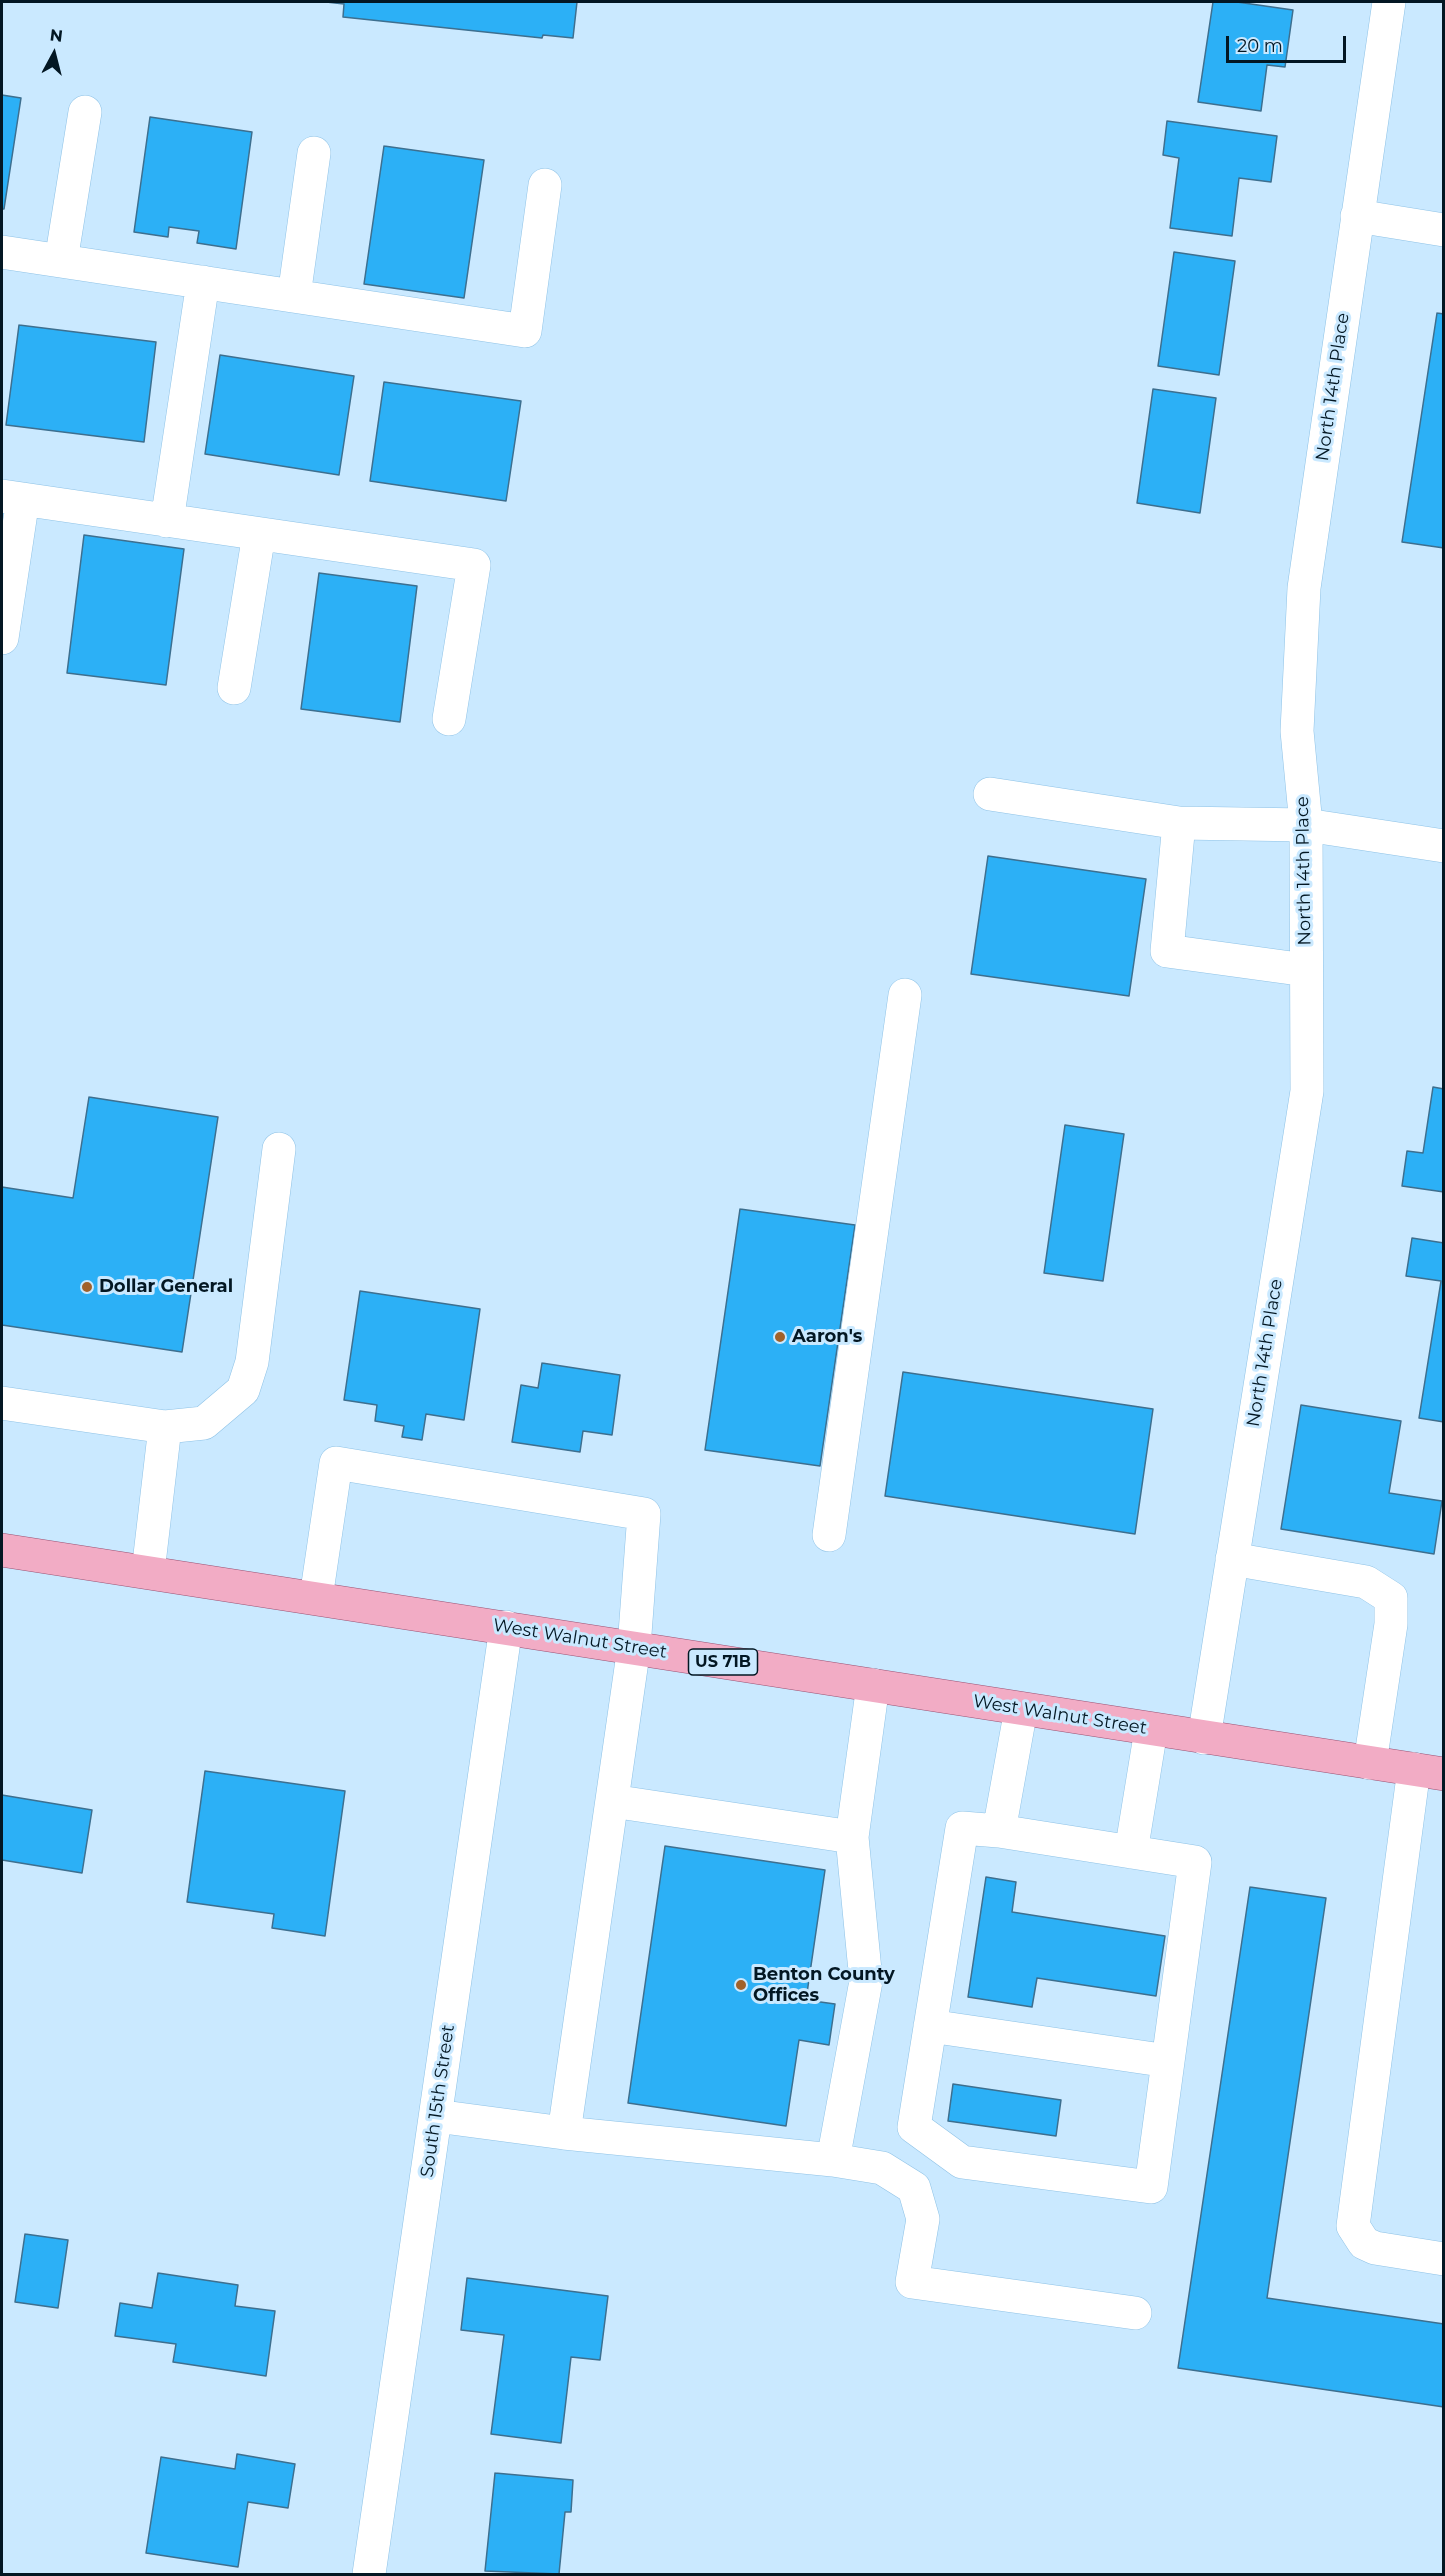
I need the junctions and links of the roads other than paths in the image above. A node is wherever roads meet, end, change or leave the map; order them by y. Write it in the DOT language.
graph roads {
  1 [pos="1389,2"];
  2 [pos="85,112"];
  3 [pos="315,153"];
  4 [pos="544,185"];
  5 [pos="1357,216"];
  6 [pos="1443,230"];
  7 [pos="2,252"];
  8 [pos="61,261"];
  9 [pos="203,282"];
  10 [pos="294,296"];
  11 [pos="12,498"];
  12 [pos="167,520"];
  13 [pos="259,534"];
  14 [pos="2,638"];
  15 [pos="234,688"];
  16 [pos="449,720"];
  17 [pos="990,794"];
  18 [pos="1179,823"];
  19 [pos="1306,825"];
  20 [pos="1443,846"];
  21 [pos="1306,970"];
  22 [pos="905,994"];
  23 [pos="279,1149"];
  24 [pos="2,1403"];
  25 [pos="165,1427"];
  26 [pos="829,1535"];
  27 [pos="2,1550"];
  28 [pos="1232,1559"];
  29 [pos="148,1572"];
  30 [pos="316,1598"];
  31 [pos="507,1627"];
  32 [pos="634,1647"];
  33 [pos="873,1685"];
  34 [pos="1022,1709"];
  35 [pos="1151,1730"];
  36 [pos="1204,1738"];
  37 [pos="1370,1762"];
  38 [pos="1429,1772"];
  39 [pos="612,1801"];
  40 [pos="999,1831"];
  41 [pos="852,1837"];
  42 [pos="1131,1852"];
  43 [pos="930,2026"];
  44 [pos="1168,2061"];
  45 [pos="436,2116"];
  46 [pos="564,2133"];
  47 [pos="833,2160"];
  48 [pos="1443,2259"];
  49 [pos="1136,2313"];
  50 [pos="369,2574"];
  1 -- 5 [label="street, North 14th Place"];
  2 -- 8 [label="street"];
  3 -- 10 [label="street"];
  4 -- 10 [label="street"];
  5 -- 6 [label="street"];
  5 -- 19 [label="street, North 14th Place"];
  7 -- 8 [label="street"];
  8 -- 9 [label="street"];
  9 -- 10 [label="street"];
  9 -- 12 [label="street"];
  11 -- 12 [label="street"];
  11 -- 14 [label="street"];
  12 -- 13 [label="street"];
  13 -- 15 [label="street"];
  13 -- 16 [label="street"];
  17 -- 18 [label="street"];
  18 -- 19 [label="street"];
  18 -- 21 [label="street"];
  19 -- 20 [label="street"];
  19 -- 21 [label="street, North 14th Place"];
  21 -- 28 [label="street, North 14th Place"];
  22 -- 26 [label="street"];
  23 -- 25 [label="street"];
  24 -- 25 [label="street"];
  25 -- 29 [label="street"];
  27 -- 29 [label="main road, West Walnut Street / US 71B"];
  28 -- 36 [label="street, North 14th Place"];
  28 -- 37 [label="street"];
  29 -- 30 [label="main road, West Walnut Street / US 71B"];
  30 -- 31 [label="main road, West Walnut Street / US 71B"];
  30 -- 32 [label="street"];
  31 -- 32 [label="main road, West Walnut Street / US 71B"];
  31 -- 45 [label="street, South 15th Street"];
  32 -- 33 [label="main road, West Walnut Street / US 71B"];
  32 -- 39 [label="street"];
  33 -- 34 [label="main road, West Walnut Street / US 71B"];
  33 -- 41 [label="street"];
  34 -- 35 [label="main road, West Walnut Street / US 71B"];
  34 -- 40 [label="street"];
  35 -- 36 [label="main road, West Walnut Street / US 71B"];
  35 -- 42 [label="street"];
  36 -- 37 [label="main road, West Walnut Street / US 71B"];
  37 -- 38 [label="main road, West Walnut Street / US 71B"];
  38 -- 48 [label="street"];
  39 -- 41 [label="street"];
  39 -- 46 [label="street"];
  40 -- 42 [label="street"];
  40 -- 43 [label="street"];
  41 -- 47 [label="street"];
  42 -- 44 [label="street"];
  43 -- 44 [label="street"];
  43 -- 44 [label="street"];
  45 -- 46 [label="street"];
  45 -- 50 [label="street, South 15th Street"];
  46 -- 47 [label="street"];
  47 -- 49 [label="street"];
}
